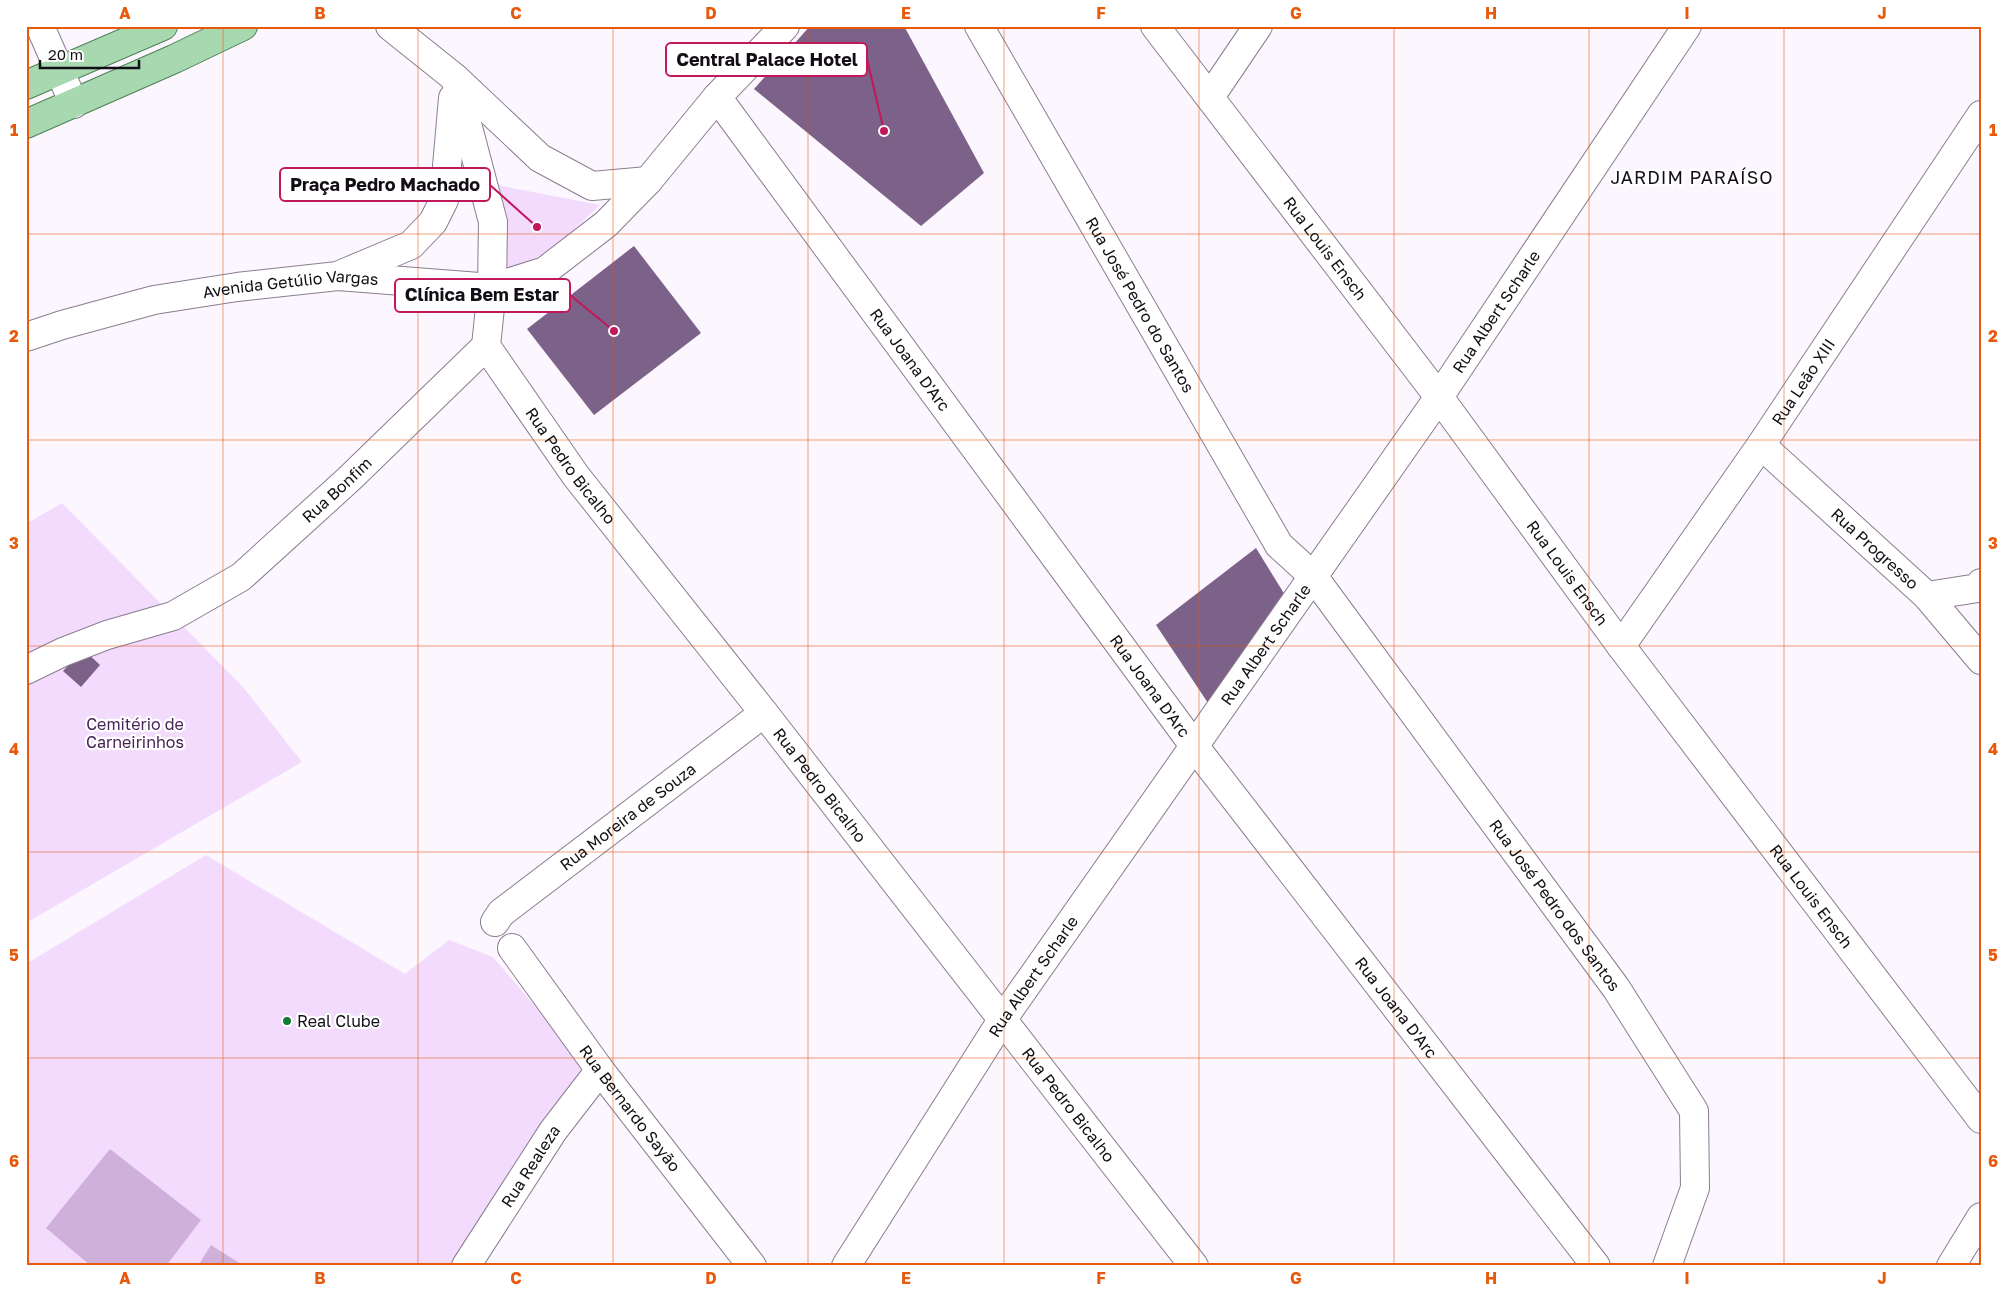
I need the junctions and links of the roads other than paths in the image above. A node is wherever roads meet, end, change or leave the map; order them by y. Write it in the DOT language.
graph roads {
  1 [pos="40,26"];
  2 [pos="163,26"];
  3 [pos="243,26"];
  4 [pos="390,26"];
  5 [pos="785,26"];
  6 [pos="979,26"];
  7 [pos="1155,26"];
  8 [pos="1258,26"];
  9 [pos="1687,26"];
  10 [pos="60,70"];
  11 [pos="455,78"];
  12 [pos="26,85"];
  13 [pos="717,97"];
  14 [pos="1210,97"];
  15 [pos="74,104"];
  16 [pos="1981,115"];
  17 [pos="26,124"];
  18 [pos="648,181"];
  19 [pos="338,276"];
  20 [pos="492,288"];
  21 [pos="26,337"];
  22 [pos="486,346"];
  23 [pos="1439,397"];
  24 [pos="1761,445"];
  25 [pos="1313,576"];
  26 [pos="1980,586"];
  27 [pos="1927,596"];
  28 [pos="1621,646"];
  29 [pos="1981,660"];
  30 [pos="26,670"];
  31 [pos="764,713"];
  32 [pos="1195,747"];
  33 [pos="495,922"];
  34 [pos="512,948"];
  35 [pos="1002,1020"];
  36 [pos="600,1070"];
  37 [pos="1981,1119"];
  38 [pos="1981,1217"];
  39 [pos="466,1266"];
  40 [pos="752,1266"];
  41 [pos="846,1266"];
  42 [pos="1194,1266"];
  43 [pos="1596,1266"];
  44 [pos="1667,1266"];
  45 [pos="1951,1266"];
  1 -- 10 [label="street"];
  2 -- 10 [label="main road"];
  3 -- 15 [label="main road"];
  4 -- 11 [label="street"];
  5 -- 13 [label="street, Avenida Getúlio Vargas"];
  6 -- 25 [label="street, Rua José Pedro do Santos"];
  7 -- 14 [label="street, Rua Louis Ensch"];
  8 -- 14 [label="street"];
  9 -- 23 [label="street, Rua Albert Scharle"];
  10 -- 12 [label="main road"];
  10 -- 15 [label="street"];
  11 -- 18 [label="street"];
  11 -- 19 [label="street"];
  11 -- 20 [label="street"];
  13 -- 18 [label="street, Avenida Getúlio Vargas"];
  13 -- 32 [label="street, Rua Joana D'Arc"];
  14 -- 23 [label="street, Rua Louis Ensch"];
  15 -- 17 [label="main road"];
  16 -- 24 [label="street, Rua Leão XIII"];
  18 -- 20 [label="street, Avenida Getúlio Vargas"];
  19 -- 20 [label="street, Avenida Getúlio Vargas"];
  19 -- 21 [label="street, Avenida Getúlio Vargas"];
  20 -- 22 [label="street"];
  22 -- 30 [label="street, Rua Bonfim"];
  22 -- 31 [label="street, Rua Pedro Bicalho"];
  23 -- 25 [label="street, Rua Albert Scharle"];
  23 -- 28 [label="street, Rua Louis Ensch"];
  24 -- 27 [label="street, Rua Progresso"];
  24 -- 28 [label="street, Rua Leão XIII"];
  25 -- 32 [label="street, Rua Albert Scharle"];
  25 -- 44 [label="street, Rua José Pedro dos Santos"];
  26 -- 27 [label="street"];
  27 -- 29 [label="street, Rua Progresso"];
  28 -- 37 [label="street, Rua Louis Ensch"];
  31 -- 33 [label="street, Rua Moreira de Souza"];
  31 -- 35 [label="street, Rua Pedro Bicalho"];
  32 -- 35 [label="street, Rua Albert Scharle"];
  32 -- 43 [label="street, Rua Joana D'Arc"];
  34 -- 36 [label="street, Rua Bernardo Sayão"];
  35 -- 41 [label="street, Rua Albert Scharle"];
  35 -- 42 [label="street, Rua Pedro Bicalho"];
  36 -- 39 [label="street, Rua Realeza"];
  36 -- 40 [label="street, Rua Bernardo Sayão"];
  38 -- 45 [label="street"];
}
